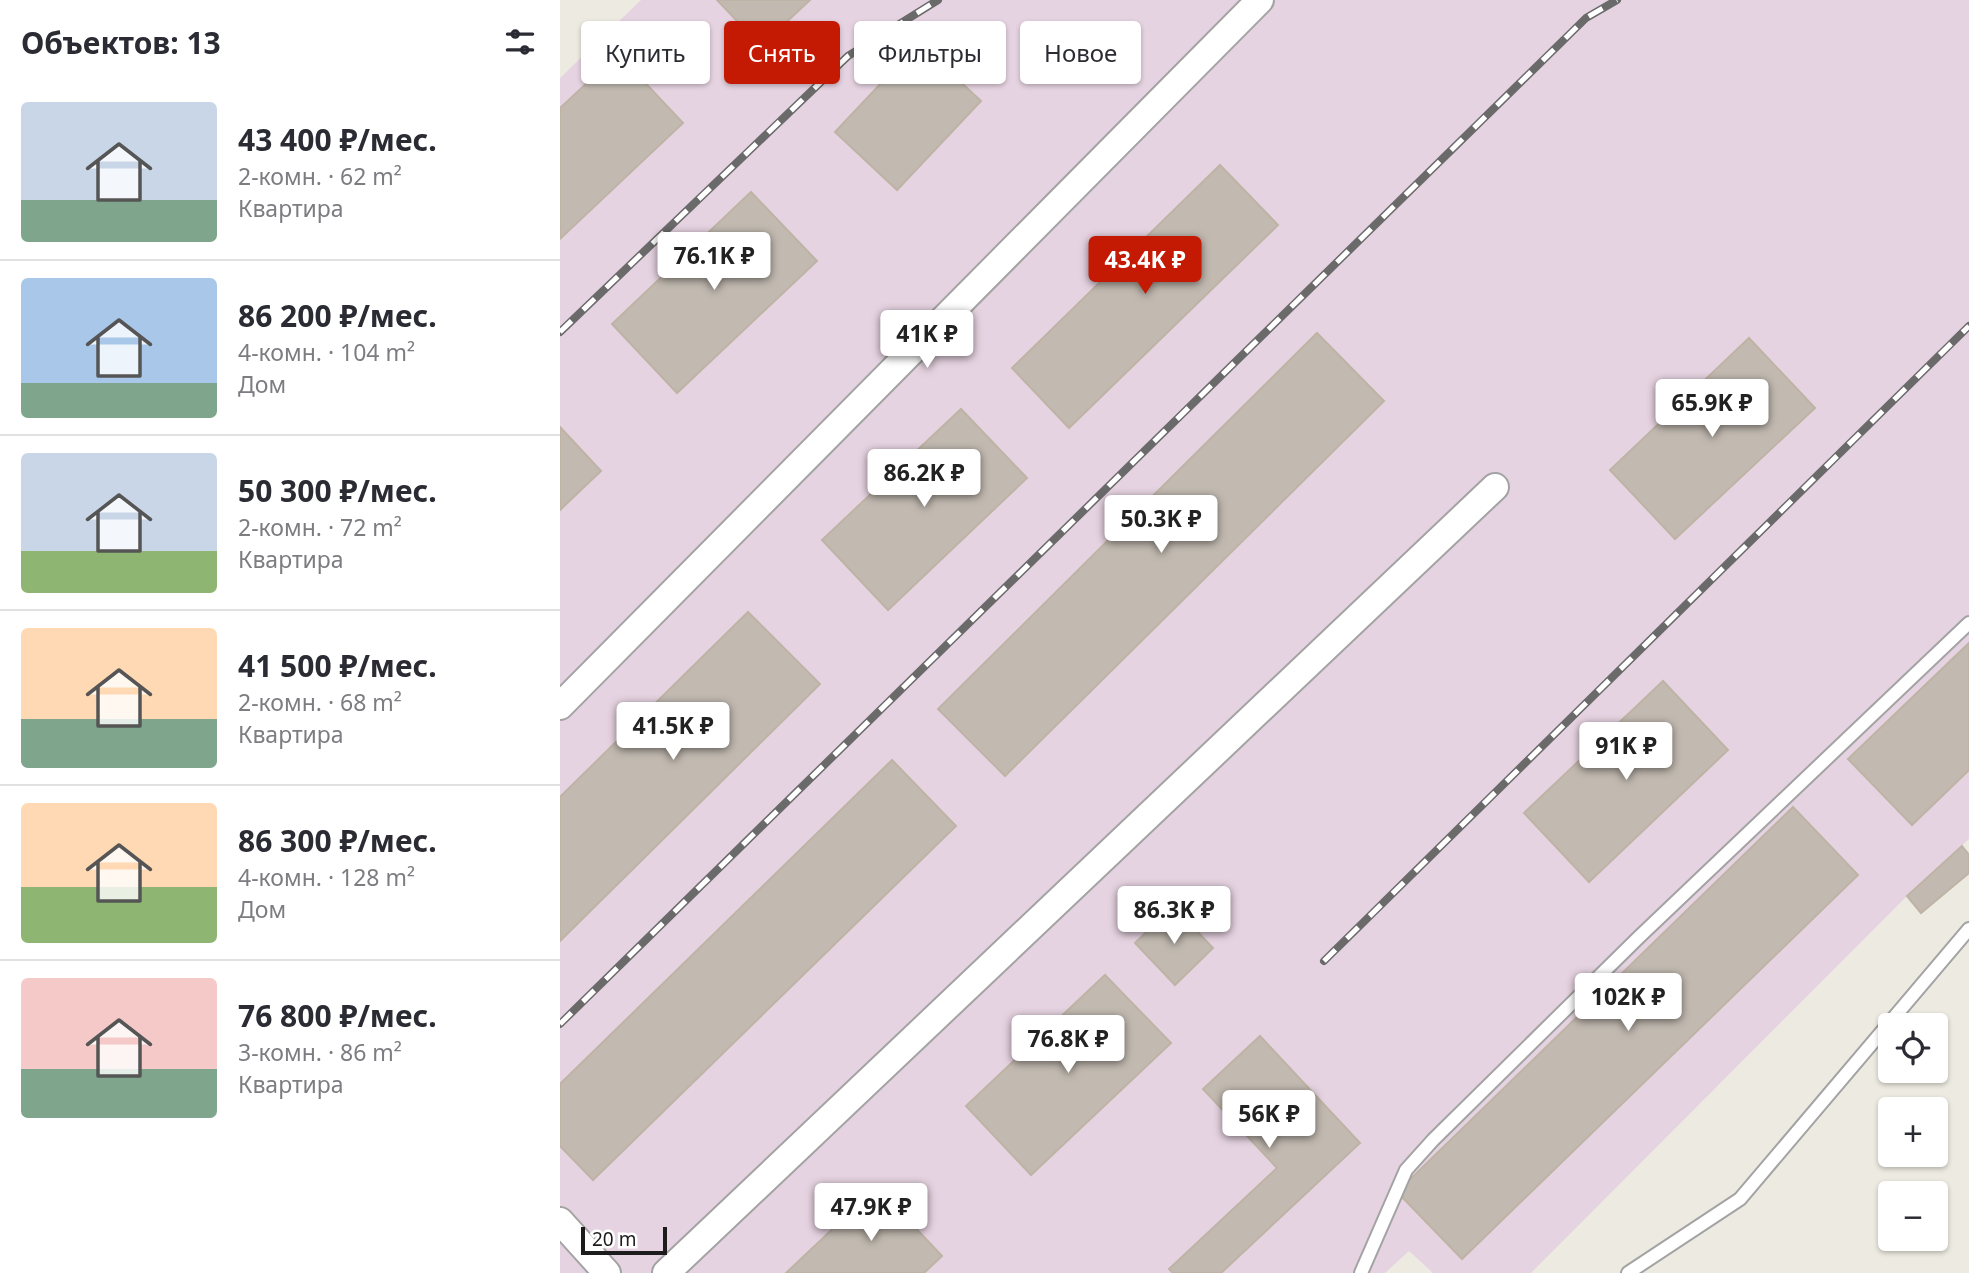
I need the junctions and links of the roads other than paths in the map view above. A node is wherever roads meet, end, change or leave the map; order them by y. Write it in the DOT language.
graph roads {
  1 [pos="1260,0"];
  2 [pos="1495,487"];
  3 [pos="1969,623"];
  4 [pos="560,706"];
  5 [pos="1969,929"];
  6 [pos="560,1221"];
  7 [pos="607,1273"];
  8 [pos="666,1273"];
  9 [pos="1361,1273"];
  10 [pos="1628,1273"];
  1 -- 4 [label="street"];
  2 -- 8 [label="street"];
  3 -- 9 [label="lane"];
  5 -- 10 [label="lane"];
  6 -- 7 [label="street"];
}
